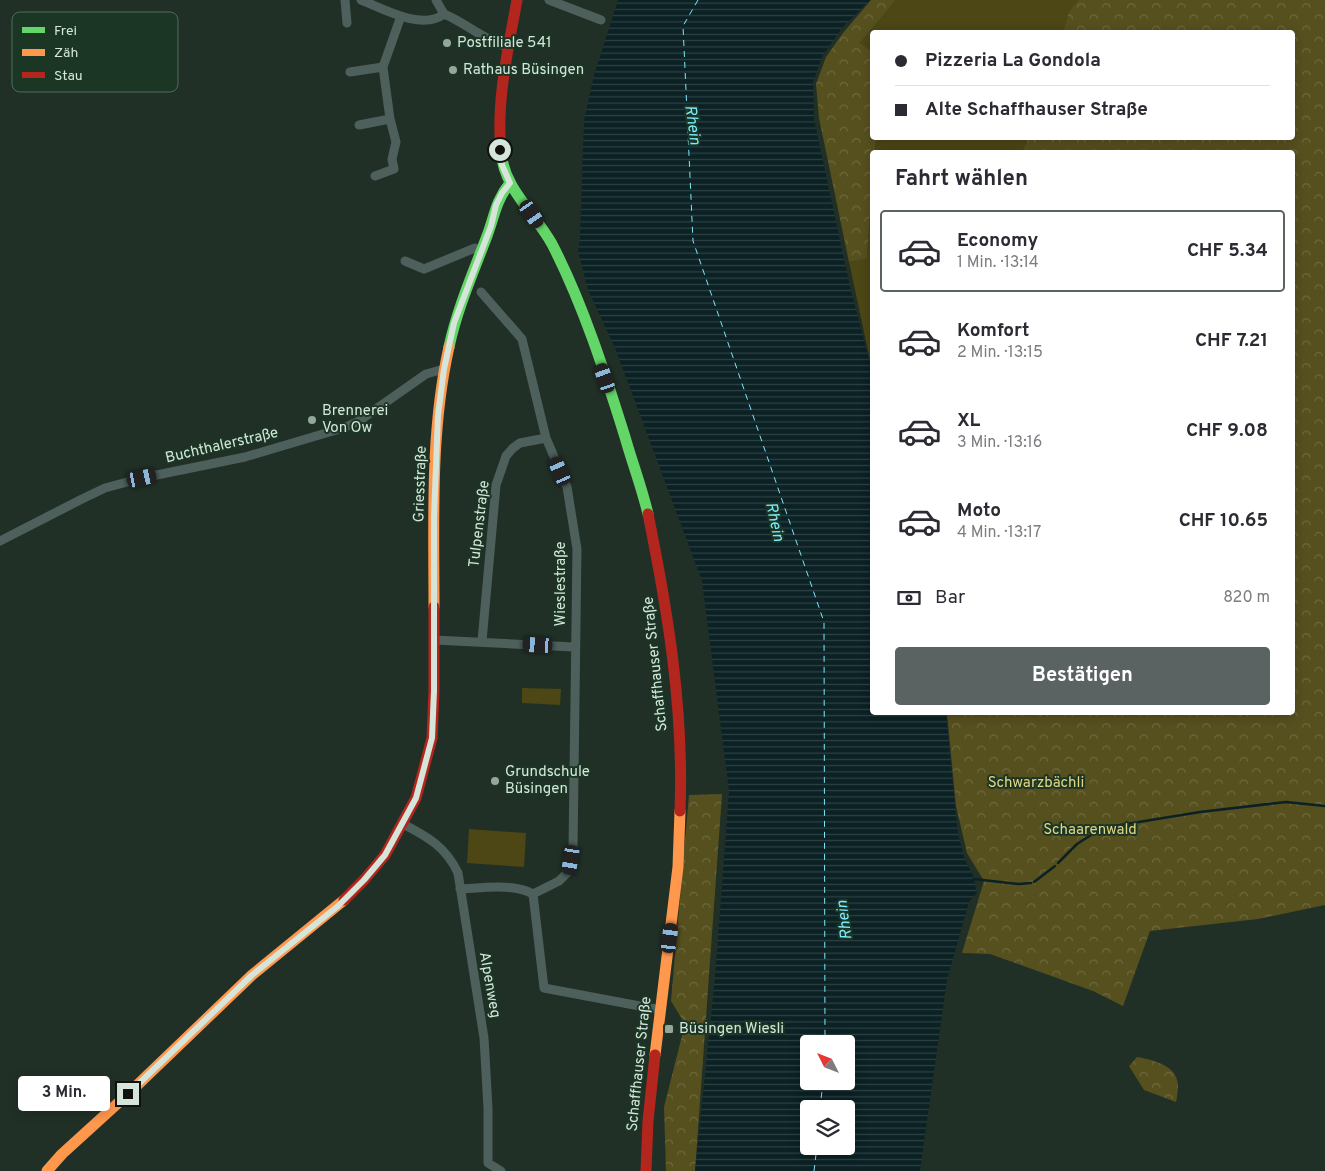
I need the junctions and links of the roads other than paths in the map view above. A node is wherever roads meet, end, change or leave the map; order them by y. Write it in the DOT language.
graph roads {
  1 [pos="345,0"];
  2 [pos="361,0"];
  3 [pos="436,0"];
  4 [pos="517,0"];
  5 [pos="549,0"];
  6 [pos="444,14"];
  7 [pos="401,16"];
  8 [pos="601,20"];
  9 [pos="347,23"];
  10 [pos="508,47"];
  11 [pos="383,67"];
  12 [pos="350,72"];
  13 [pos="390,119"];
  14 [pos="359,125"];
  15 [pos="376,176"];
  16 [pos="510,183"];
  17 [pos="482,250"];
  18 [pos="405,261"];
  19 [pos="481,292"];
  20 [pos="444,369"];
  21 [pos="546,438"];
  22 [pos="0,541"];
  23 [pos="434,640"];
  24 [pos="482,642"];
  25 [pos="574,647"];
  26 [pos="403,824"];
  27 [pos="460,889"];
  28 [pos="533,894"];
  29 [pos="661,1010"];
  30 [pos="46,1171"];
  31 [pos="500,1171"];
  32 [pos="646,1171"];
  1 -- 9 [label="street"];
  2 -- 7 [label="street"];
  3 -- 6 [label="street"];
  4 -- 10 [label="main road, Schaffhauser Straße"];
  5 -- 8 [label="street"];
  6 -- 7 [label="street"];
  6 -- 10 [label="street"];
  7 -- 11 [label="street"];
  10 -- 16 [label="main road, Schaffhauser Straße"];
  11 -- 12 [label="street"];
  11 -- 13 [label="street"];
  13 -- 14 [label="street"];
  13 -- 15 [label="street"];
  16 -- 17 [label="main road, Griesstraße"];
  16 -- 29 [label="main road, Schaffhauser Straße"];
  17 -- 18 [label="street"];
  17 -- 20 [label="main road, Griesstraße"];
  19 -- 21 [label="street, Wieslestraße"];
  20 -- 22 [label="street, Buchthalerstraße"];
  20 -- 23 [label="main road, Griesstraße"];
  21 -- 24 [label="street, Tulpenstraße"];
  21 -- 25 [label="street, Wieslestraße"];
  23 -- 24 [label="street"];
  23 -- 26 [label="main road, Griesstraße"];
  24 -- 25 [label="street"];
  25 -- 28 [label="street, Wieslestraße"];
  26 -- 27 [label="street, Alpenweg"];
  26 -- 30 [label="main road, Griesstraße"];
  27 -- 28 [label="street"];
  27 -- 31 [label="street, Alpenweg"];
  28 -- 29 [label="street"];
  29 -- 32 [label="main road, Schaffhauser Straße"];
}
